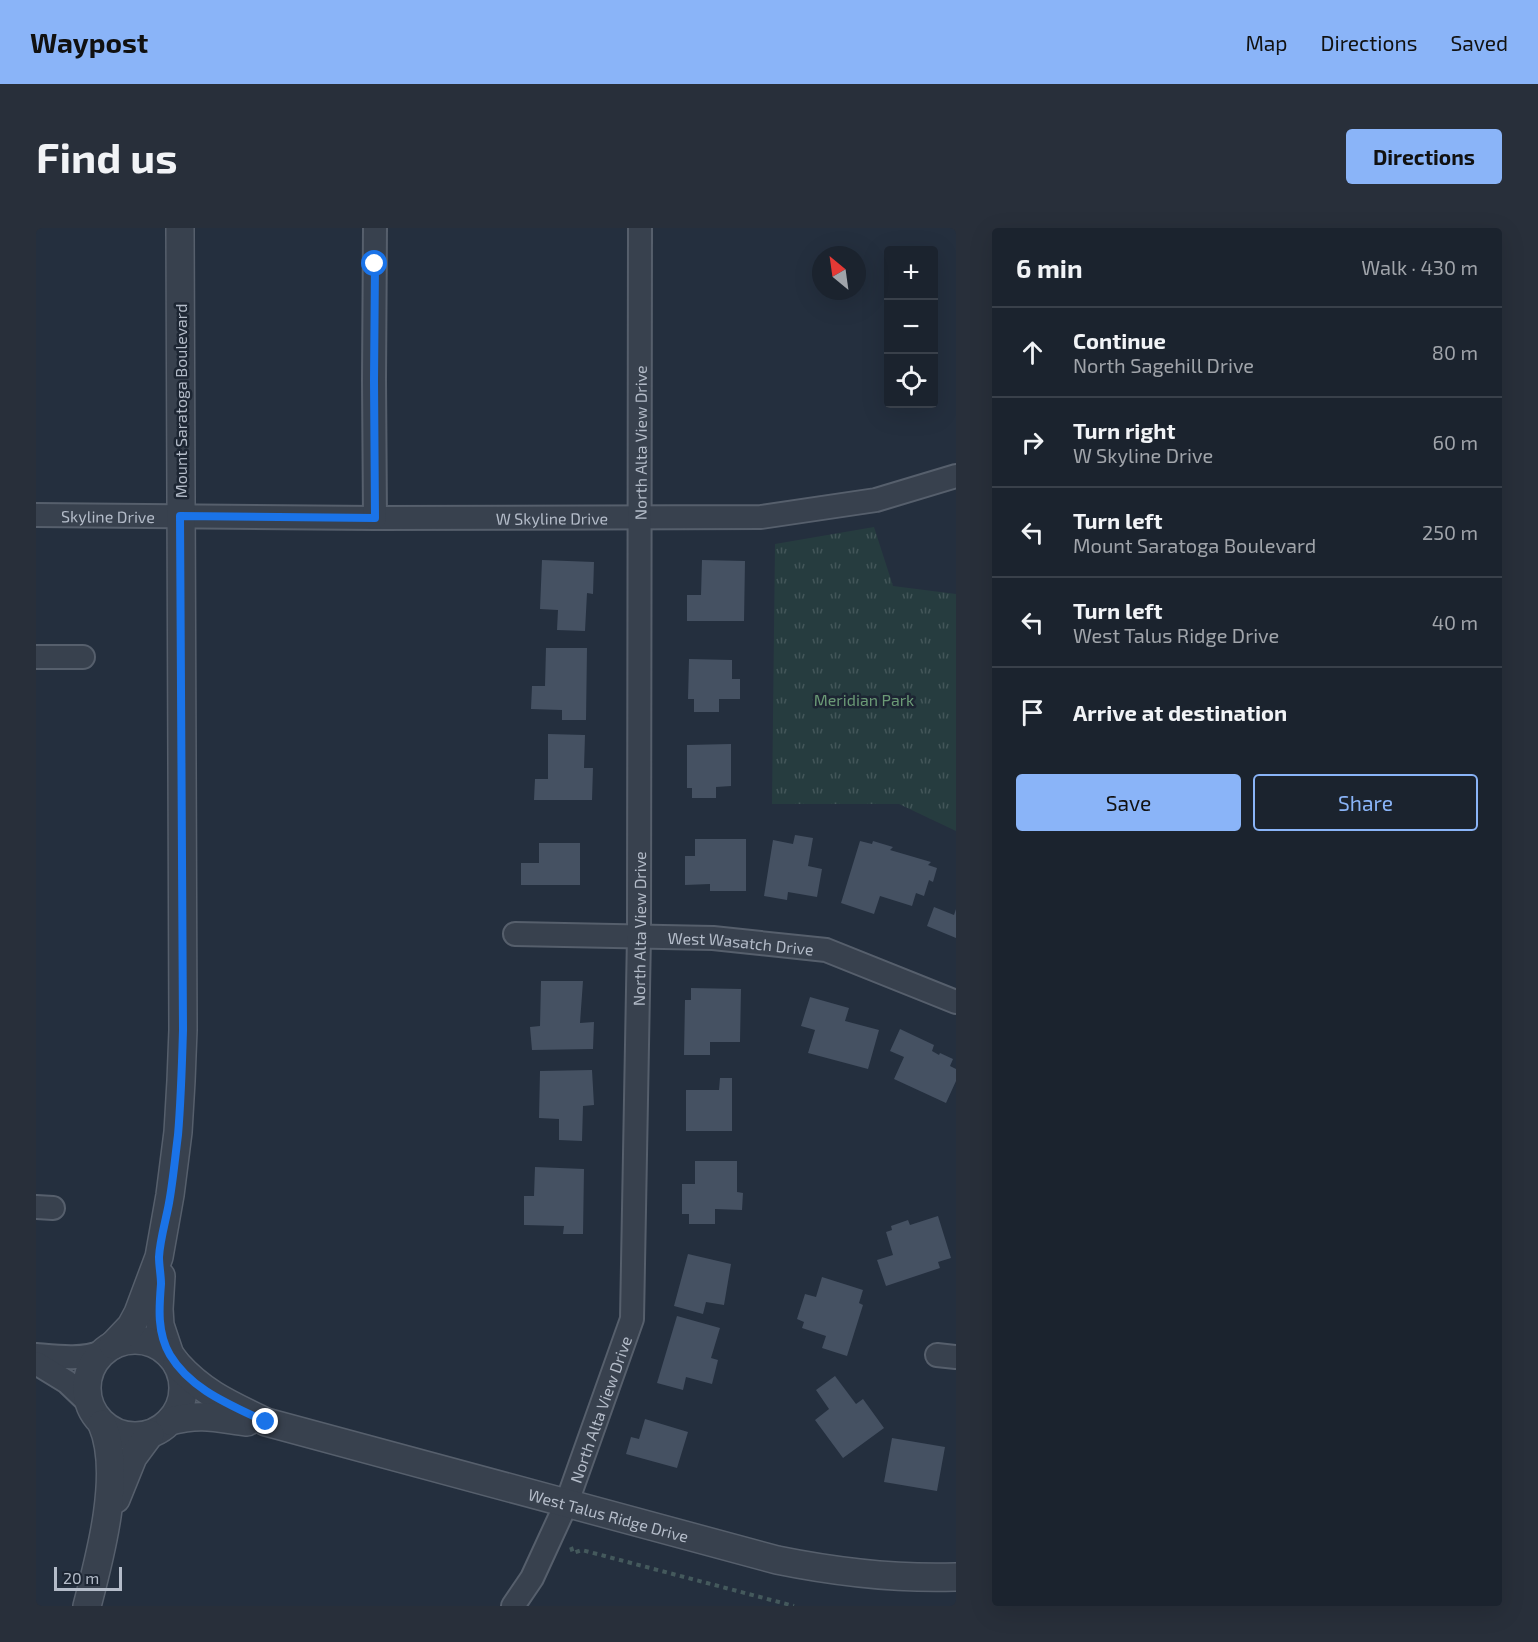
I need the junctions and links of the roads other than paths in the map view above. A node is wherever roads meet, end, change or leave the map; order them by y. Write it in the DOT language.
graph roads {
  1 [pos="180,228"];
  2 [pos="375,228"];
  3 [pos="640,228"];
  4 [pos="956,476"];
  5 [pos="36,515"];
  6 [pos="180,516"];
  7 [pos="375,518"];
  8 [pos="639,518"];
  9 [pos="36,657"];
  10 [pos="84,657"];
  11 [pos="515,934"];
  12 [pos="639,935"];
  13 [pos="956,1002"];
  14 [pos="159,1257"];
  15 [pos="108,1349"];
  16 [pos="36,1355"];
  17 [pos="174,1360"];
  18 [pos="36,1363"];
  19 [pos="95,1413"];
  20 [pos="266,1422"];
  21 [pos="160,1428"];
  22 [pos="567,1502"];
  23 [pos="107,1519"];
  24 [pos="956,1577"];
  25 [pos="87,1606"];
  26 [pos="513,1606"];
  1 -- 6 [label="street, Mount Saratoga Boulevard"];
  2 -- 7 [label="street"];
  3 -- 8 [label="street, North Alta View Drive"];
  4 -- 8 [label="street, W Skyline Drive"];
  5 -- 6 [label="street, Skyline Drive"];
  6 -- 7 [label="street, W Skyline Drive"];
  6 -- 14 [label="street, Mount Saratoga Boulevard"];
  7 -- 8 [label="street, W Skyline Drive"];
  8 -- 12 [label="street, North Alta View Drive"];
  9 -- 10 [label="street"];
  11 -- 12 [label="street, West Wasatch Drive"];
  12 -- 13 [label="street, West Wasatch Drive"];
  12 -- 22 [label="street, North Alta View Drive"];
  14 -- 15 [label="street, Mount Saratoga Boulevard"];
  14 -- 17 [label="street, Mount Saratoga Boulevard"];
  15 -- 16 [label="street"];
  15 -- 17 [label="street"];
  15 -- 19 [label="street"];
  17 -- 20 [label="street, West Talus Ridge Drive"];
  17 -- 21 [label="street"];
  18 -- 19 [label="street"];
  19 -- 21 [label="street"];
  19 -- 23 [label="street"];
  20 -- 21 [label="street, West Talus Ridge Drive"];
  20 -- 22 [label="street, West Talus Ridge Drive"];
  21 -- 23 [label="street"];
  22 -- 24 [label="street, West Talus Ridge Drive"];
  22 -- 26 [label="street, North Alta View Drive"];
  23 -- 25 [label="street"];
}
